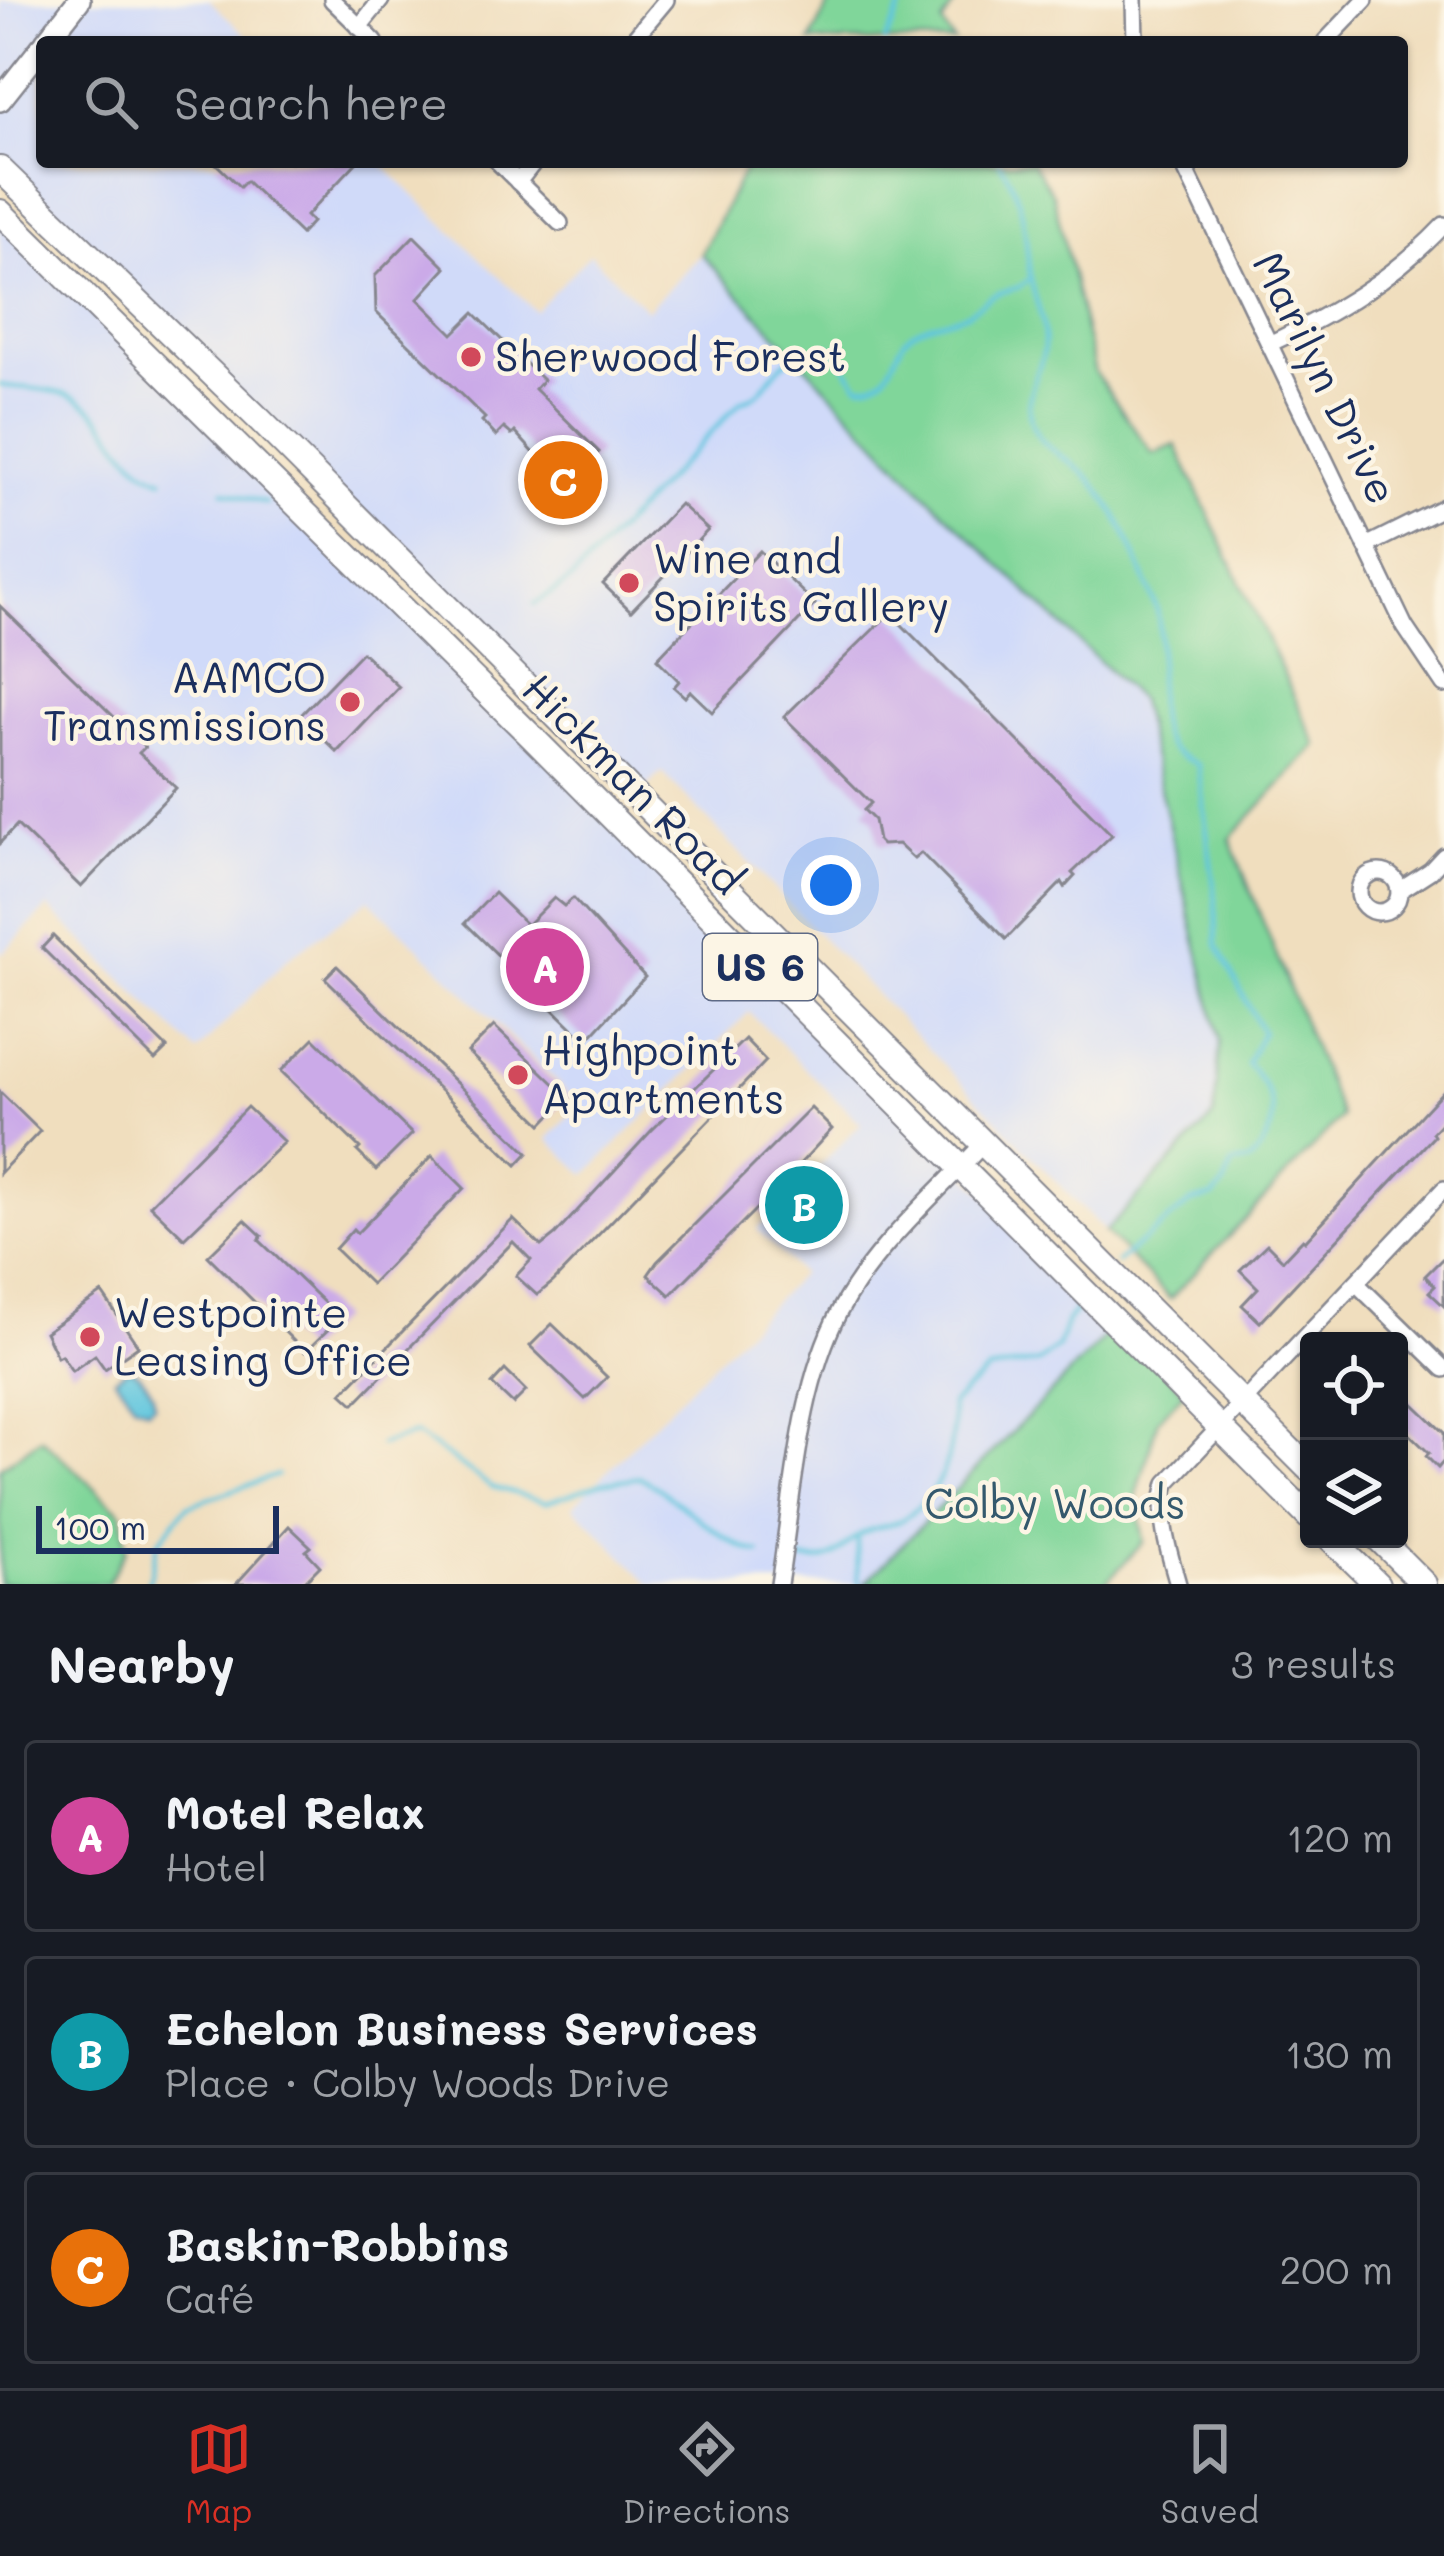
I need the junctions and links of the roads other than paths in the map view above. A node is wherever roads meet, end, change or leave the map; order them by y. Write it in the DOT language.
graph roads {
  1 [pos="79,0"];
  2 [pos="332,0"];
  3 [pos="381,0"];
  4 [pos="665,0"];
  5 [pos="1134,0"];
  6 [pos="1365,0"];
  7 [pos="359,27"];
  8 [pos="51,36"];
  9 [pos="369,36"];
  10 [pos="637,36"];
  11 [pos="1135,36"];
  12 [pos="1330,36"];
  13 [pos="36,55"];
  14 [pos="0,100"];
  15 [pos="503,168"];
  16 [pos="529,168"];
  17 [pos="1185,168"];
  18 [pos="0,169"];
  19 [pos="518,182"];
  20 [pos="0,212"];
  21 [pos="560,223"];
  22 [pos="1444,225"];
  23 [pos="1269,344"];
  24 [pos="1444,507"];
  25 [pos="1366,546"];
  26 [pos="1444,685"];
  27 [pos="1444,856"];
  28 [pos="1400,891"];
  29 [pos="984,1144"];
  30 [pos="960,1169"];
  31 [pos="1444,1189"];
  32 [pos="1356,1283"];
  33 [pos="1444,1369"];
  34 [pos="1243,1403"];
  35 [pos="1219,1426"];
  36 [pos="1300,1460"];
  37 [pos="1300,1507"];
  38 [pos="1340,1548"];
  39 [pos="1388,1548"];
  40 [pos="779,1584"];
  41 [pos="1178,1584"];
  42 [pos="1377,1584"];
  43 [pos="1424,1584"];
  1 -- 8 [label="main road"];
  2 -- 7 [label="street"];
  3 -- 7 [label="street"];
  4 -- 10 [label="street"];
  5 -- 11 [label="street"];
  6 -- 12 [label="street"];
  7 -- 9 [label="street"];
  13 -- 14 [label="main road"];
  15 -- 19 [label="street"];
  16 -- 19 [label="street"];
  17 -- 23 [label="street, Marilyn Drive"];
  18 -- 29 [label="main road, Hickman Road / US 6"];
  19 -- 21 [label="street"];
  20 -- 30 [label="main road, Hickman Road / US 6"];
  22 -- 23 [label="street"];
  23 -- 25 [label="street, Marilyn Drive"];
  24 -- 25 [label="street"];
  25 -- 26 [label="street, Marilyn Drive"];
  27 -- 28 [label="street"];
  29 -- 30 [label="street"];
  29 -- 34 [label="main road, Hickman Road / US 6"];
  30 -- 35 [label="main road, Hickman Road / US 6"];
  30 -- 40 [label="street"];
  31 -- 32 [label="street"];
  32 -- 33 [label="street"];
  32 -- 34 [label="street"];
  34 -- 35 [label="street"];
  34 -- 36 [label="main road, Hickman Road / US 6"];
  35 -- 37 [label="main road, Hickman Road / US 6"];
  35 -- 41 [label="street"];
  38 -- 42 [label="main road"];
  39 -- 43 [label="main road"];
}
